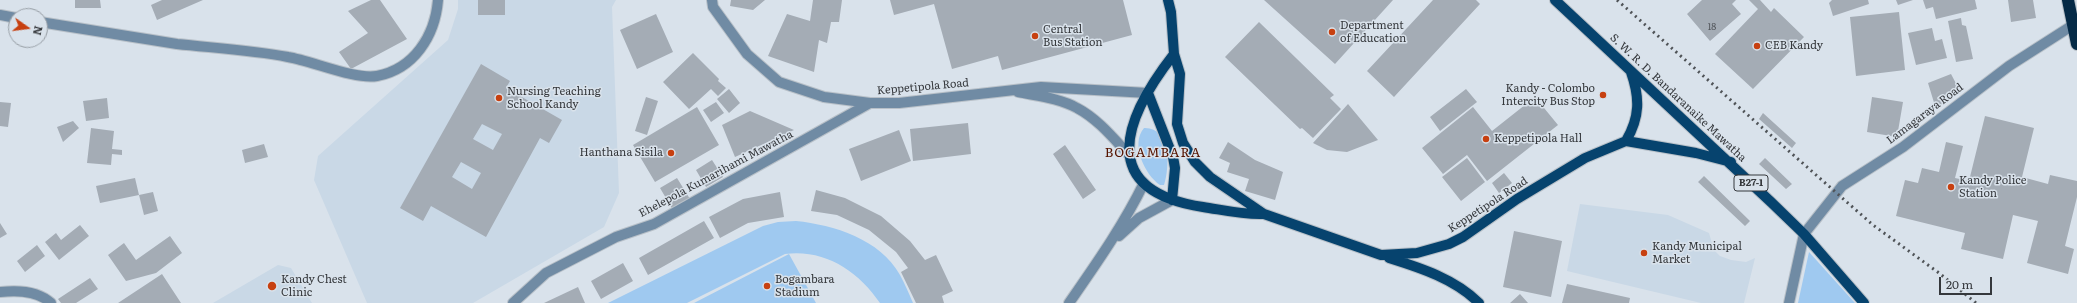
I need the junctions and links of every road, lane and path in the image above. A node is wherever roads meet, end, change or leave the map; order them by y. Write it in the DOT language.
graph roads {
  1 [pos="438,0"];
  2 [pos="712,0"];
  3 [pos="1168,0"];
  4 [pos="1555,0"];
  5 [pos="2068,0"];
  6 [pos="48,23"];
  7 [pos="2073,25"];
  8 [pos="2077,44"];
  9 [pos="1174,54"];
  10 [pos="1631,70"];
  11 [pos="1012,90"];
  12 [pos="1148,93"];
  13 [pos="870,103"];
  14 [pos="1626,141"];
  15 [pos="1130,156"];
  16 [pos="1731,162"];
  17 [pos="1144,183"];
  18 [pos="1172,200"];
  19 [pos="1264,214"];
  20 [pos="1804,234"];
  21 [pos="1108,247"];
  22 [pos="1381,255"];
  23 [pos="0,292"];
  24 [pos="51,303"];
  25 [pos="513,303"];
  26 [pos="1069,303"];
  27 [pos="1479,303"];
  28 [pos="1789,303"];
  29 [pos="1864,303"];
  1 -- 6 [label="street"];
  2 -- 13 [label="street, Keppetipola Road"];
  3 -- 9 [label="main road, Keppetipola Road"];
  4 -- 10 [label="main road, S. W. R. D. Bandaranaike Mawatha / B27-1"];
  5 -- 7 [label="highway"];
  7 -- 8 [label="highway"];
  7 -- 20 [label="street, Lamagaraya Road"];
  9 -- 12 [label="main road"];
  9 -- 19 [label="main road, Keppetipola Road"];
  10 -- 14 [label="main road"];
  10 -- 16 [label="main road, S. W. R. D. Bandaranaike Mawatha / B27-1"];
  11 -- 12 [label="street, Keppetipola Road"];
  11 -- 13 [label="street, Keppetipola Road"];
  11 -- 15 [label="street, Keppetipola Road"];
  12 -- 15 [label="main road"];
  12 -- 18 [label="main road"];
  13 -- 25 [label="street, Ehelepola Kumarihami Mawatha"];
  14 -- 16 [label="main road"];
  14 -- 22 [label="main road, Keppetipola Road"];
  15 -- 17 [label="main road"];
  16 -- 20 [label="main road, S. W. R. D. Bandaranaike Mawatha / B27-1"];
  17 -- 18 [label="main road, Keppetipola Road"];
  17 -- 21 [label="street"];
  18 -- 19 [label="main road, Keppetipola Road"];
  18 -- 21 [label="street"];
  19 -- 22 [label="main road, Keppetipola Road"];
  20 -- 28 [label="street"];
  20 -- 29 [label="main road, S. W. R. D. Bandaranaike Mawatha / B27-1"];
  21 -- 26 [label="street"];
  22 -- 27 [label="main road"];
  23 -- 24 [label="street"];
}
